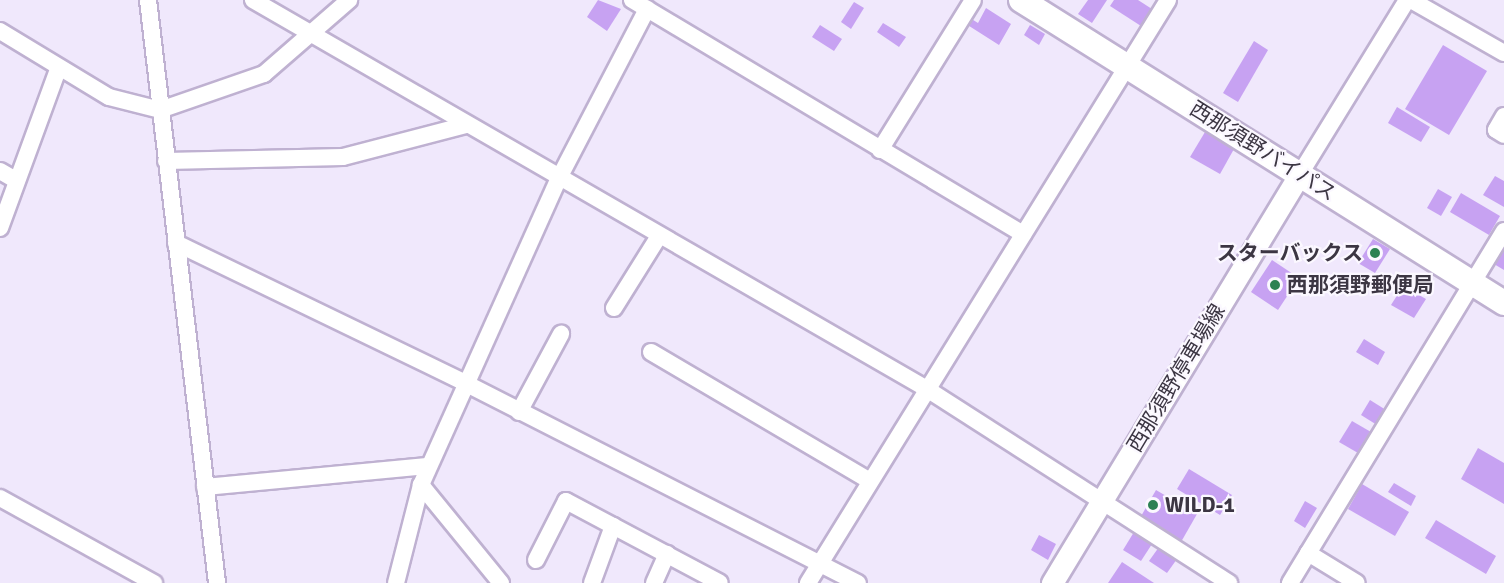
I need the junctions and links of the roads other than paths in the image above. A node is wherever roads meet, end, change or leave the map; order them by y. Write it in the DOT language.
graph roads {
  1 [pos="148,0"];
  2 [pos="253,0"];
  3 [pos="349,0"];
  4 [pos="632,0"];
  5 [pos="974,0"];
  6 [pos="1021,0"];
  7 [pos="1168,0"];
  8 [pos="1409,0"];
  9 [pos="647,9"];
  10 [pos="0,31"];
  11 [pos="312,34"];
  12 [pos="1504,53"];
  13 [pos="1127,66"];
  14 [pos="59,68"];
  15 [pos="160,110"];
  16 [pos="1504,116"];
  17 [pos="466,125"];
  18 [pos="1504,135"];
  19 [pos="880,150"];
  20 [pos="166,161"];
  21 [pos="1300,174"];
  22 [pos="7,175"];
  23 [pos="558,180"];
  24 [pos="0,228"];
  25 [pos="1504,231"];
  26 [pos="1023,234"];
  27 [pos="659,236"];
  28 [pos="176,243"];
  29 [pos="1472,283"];
  30 [pos="1504,303"];
  31 [pos="614,308"];
  32 [pos="561,334"];
  33 [pos="651,352"];
  34 [pos="465,383"];
  35 [pos="927,389"];
  36 [pos="519,412"];
  37 [pos="427,466"];
  38 [pos="870,481"];
  39 [pos="421,485"];
  40 [pos="205,487"];
  41 [pos="0,498"];
  42 [pos="1102,500"];
  43 [pos="613,526"];
  44 [pos="1308,553"];
  45 [pos="667,554"];
  46 [pos="536,560"];
  47 [pos="818,566"];
  48 [pos="154,583"];
  49 [pos="217,583"];
  50 [pos="396,583"];
  51 [pos="501,583"];
  52 [pos="592,583"];
  53 [pos="654,583"];
  54 [pos="720,583"];
  55 [pos="808,583"];
  56 [pos="858,583"];
  57 [pos="1052,583"];
  58 [pos="1229,583"];
  59 [pos="1290,583"];
  60 [pos="1357,583"];
  1 -- 15 [label="street"];
  2 -- 11 [label="street"];
  3 -- 11 [label="street"];
  4 -- 9 [label="street"];
  5 -- 19 [label="street"];
  6 -- 13 [label="highway, 西那須野バイパス"];
  7 -- 13 [label="street"];
  8 -- 12 [label="street"];
  8 -- 21 [label="street"];
  9 -- 19 [label="street"];
  9 -- 23 [label="street"];
  10 -- 14 [label="street"];
  11 -- 15 [label="street"];
  11 -- 17 [label="street"];
  13 -- 21 [label="highway, 西那須野バイパス"];
  13 -- 26 [label="street"];
  14 -- 15 [label="street"];
  14 -- 22 [label="street"];
  15 -- 20 [label="street"];
  16 -- 18 [label="street"];
  17 -- 20 [label="street"];
  17 -- 23 [label="street"];
  19 -- 26 [label="street"];
  20 -- 28 [label="street"];
  21 -- 29 [label="highway, 西那須野バイパス"];
  21 -- 42 [label="main road, 西那須野停車場線"];
  22 -- 24 [label="street"];
  23 -- 27 [label="street"];
  23 -- 34 [label="street"];
  25 -- 29 [label="street"];
  26 -- 35 [label="street"];
  27 -- 31 [label="street"];
  27 -- 35 [label="street"];
  28 -- 34 [label="street"];
  28 -- 40 [label="street"];
  29 -- 30 [label="highway, 西那須野バイパス"];
  29 -- 44 [label="street"];
  32 -- 36 [label="street"];
  33 -- 38 [label="street"];
  34 -- 36 [label="street"];
  34 -- 37 [label="street"];
  35 -- 38 [label="street"];
  35 -- 42 [label="street"];
  36 -- 47 [label="street"];
  37 -- 39 [label="street"];
  37 -- 40 [label="street"];
  38 -- 47 [label="street"];
  39 -- 50 [label="street"];
  39 -- 51 [label="street"];
  40 -- 49 [label="street"];
  41 -- 48 [label="street"];
  42 -- 57 [label="main road, 西那須野停車場線"];
  42 -- 58 [label="street"];
  43 -- 45 [label="street"];
  43 -- 46 [label="street"];
  43 -- 52 [label="street"];
  44 -- 59 [label="street"];
  44 -- 60 [label="street"];
  45 -- 53 [label="street"];
  45 -- 54 [label="street"];
  47 -- 55 [label="street"];
  47 -- 56 [label="street"];
}
